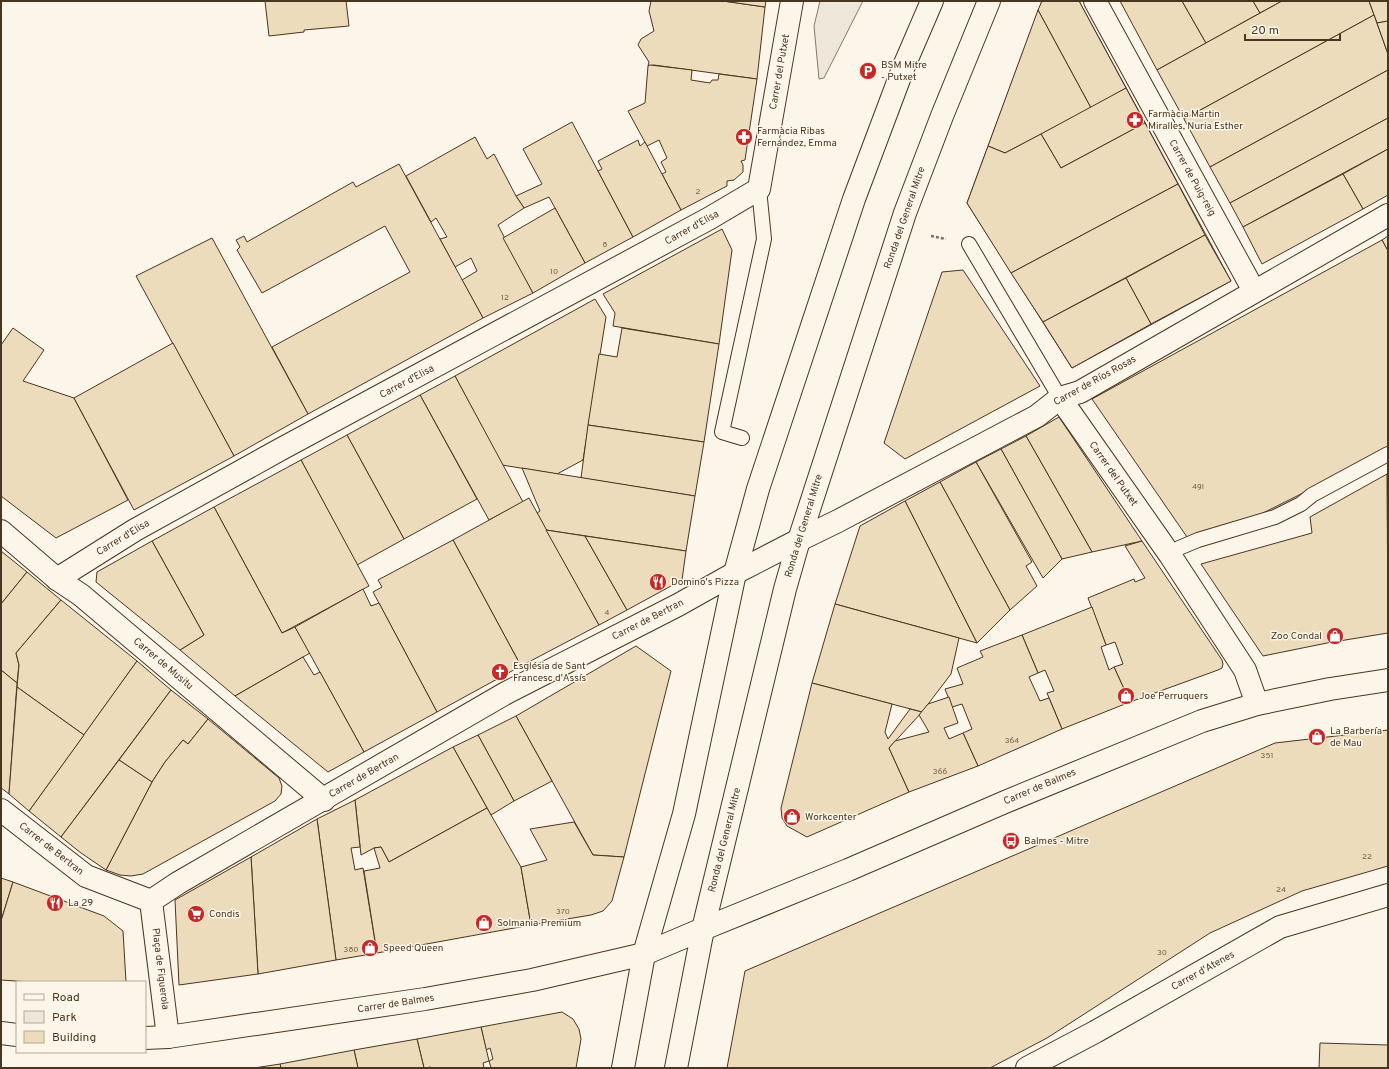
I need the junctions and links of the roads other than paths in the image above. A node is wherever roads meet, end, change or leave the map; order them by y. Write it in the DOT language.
graph roads {
  1 [pos="792,1"];
  2 [pos="932,1"];
  3 [pos="989,1"];
  4 [pos="1095,1"];
  5 [pos="759,189"];
  6 [pos="1388,215"];
  7 [pos="969,244"];
  8 [pos="1254,291"];
  9 [pos="1060,398"];
  10 [pos="742,438"];
  11 [pos="1388,454"];
  12 [pos="1,531"];
  13 [pos="799,540"];
  14 [pos="1170,555"];
  15 [pos="735,573"];
  16 [pos="57,579"];
  17 [pos="1388,680"];
  18 [pos="1257,704"];
  19 [pos="324,800"];
  20 [pos="1,810"];
  21 [pos="1388,895"];
  22 [pos="151,901"];
  23 [pos="703,929"];
  24 [pos="644,954"];
  25 [pos="1,1033"];
  26 [pos="16,1036"];
  27 [pos="168,1037"];
  28 [pos="146,1038"];
  29 [pos="623,1068"];
  30 [pos="676,1068"];
  31 [pos="1026,1068"];
  1 -- 5 [label="street, Carrer del Putxet"];
  2 -- 15 [label="street"];
  3 -- 13 [label="street, Ronda del General Mitre"];
  4 -- 8 [label="street, Carrer de Puig-reig"];
  5 -- 10 [label="lane"];
  5 -- 16 [label="street, Carrer d'Elisa"];
  6 -- 8 [label="street, Carrer de Ríos Rosas"];
  7 -- 9 [label="lane, Carrer del Putxet"];
  8 -- 9 [label="street, Carrer de Ríos Rosas"];
  9 -- 13 [label="street, Carrer de Ríos Rosas"];
  9 -- 14 [label="street, Carrer del Putxet"];
  11 -- 14 [label="lane"];
  12 -- 16 [label="street, Carrer de Musitu"];
  13 -- 15 [label="street, Carrer de Ríos Rosas"];
  13 -- 23 [label="street, Ronda del General Mitre"];
  14 -- 18 [label="street, Carrer del Putxet"];
  15 -- 19 [label="street, Carrer de Bertran"];
  15 -- 24 [label="street"];
  16 -- 19 [label="street, Carrer de Musitu"];
  17 -- 18 [label="street, Carrer de Balmes"];
  18 -- 23 [label="street, Carrer de Balmes"];
  19 -- 22 [label="street, Carrer de Bertran"];
  20 -- 22 [label="street, Carrer de Bertran"];
  21 -- 31 [label="street, Carrer d'Atenes"];
  22 -- 27 [label="street, Plaça de Figuerola"];
  23 -- 24 [label="street, Carrer de Balmes"];
  23 -- 30 [label="street, Ronda del General Mitre"];
  24 -- 27 [label="street, Carrer de Balmes"];
  24 -- 29 [label="street"];
  25 -- 26 [label="street"];
  27 -- 28 [label="street, Carrer de Balmes"];
}
